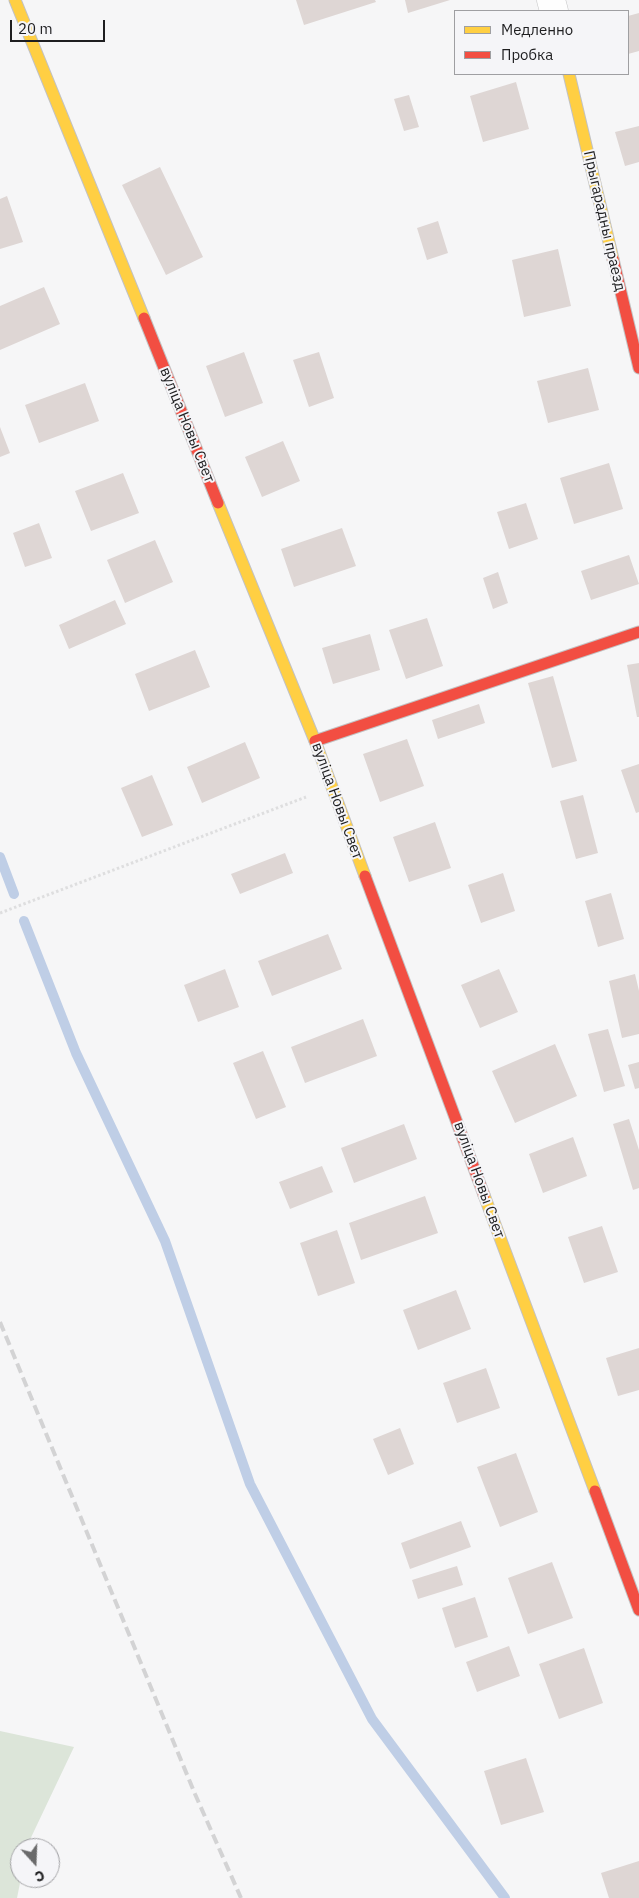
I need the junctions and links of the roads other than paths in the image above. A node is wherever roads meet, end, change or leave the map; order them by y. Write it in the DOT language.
graph roads {
  1 [pos="15,0"];
  2 [pos="568,75"];
  3 [pos="639,368"];
  4 [pos="639,632"];
  5 [pos="315,741"];
  6 [pos="639,1610"];
  1 -- 5 [label="street, вуліца Новы Свет"];
  2 -- 3 [label="street, Прыгарадны праезд"];
  4 -- 5 [label="street"];
  5 -- 6 [label="street, вуліца Новы Свет"];
}
